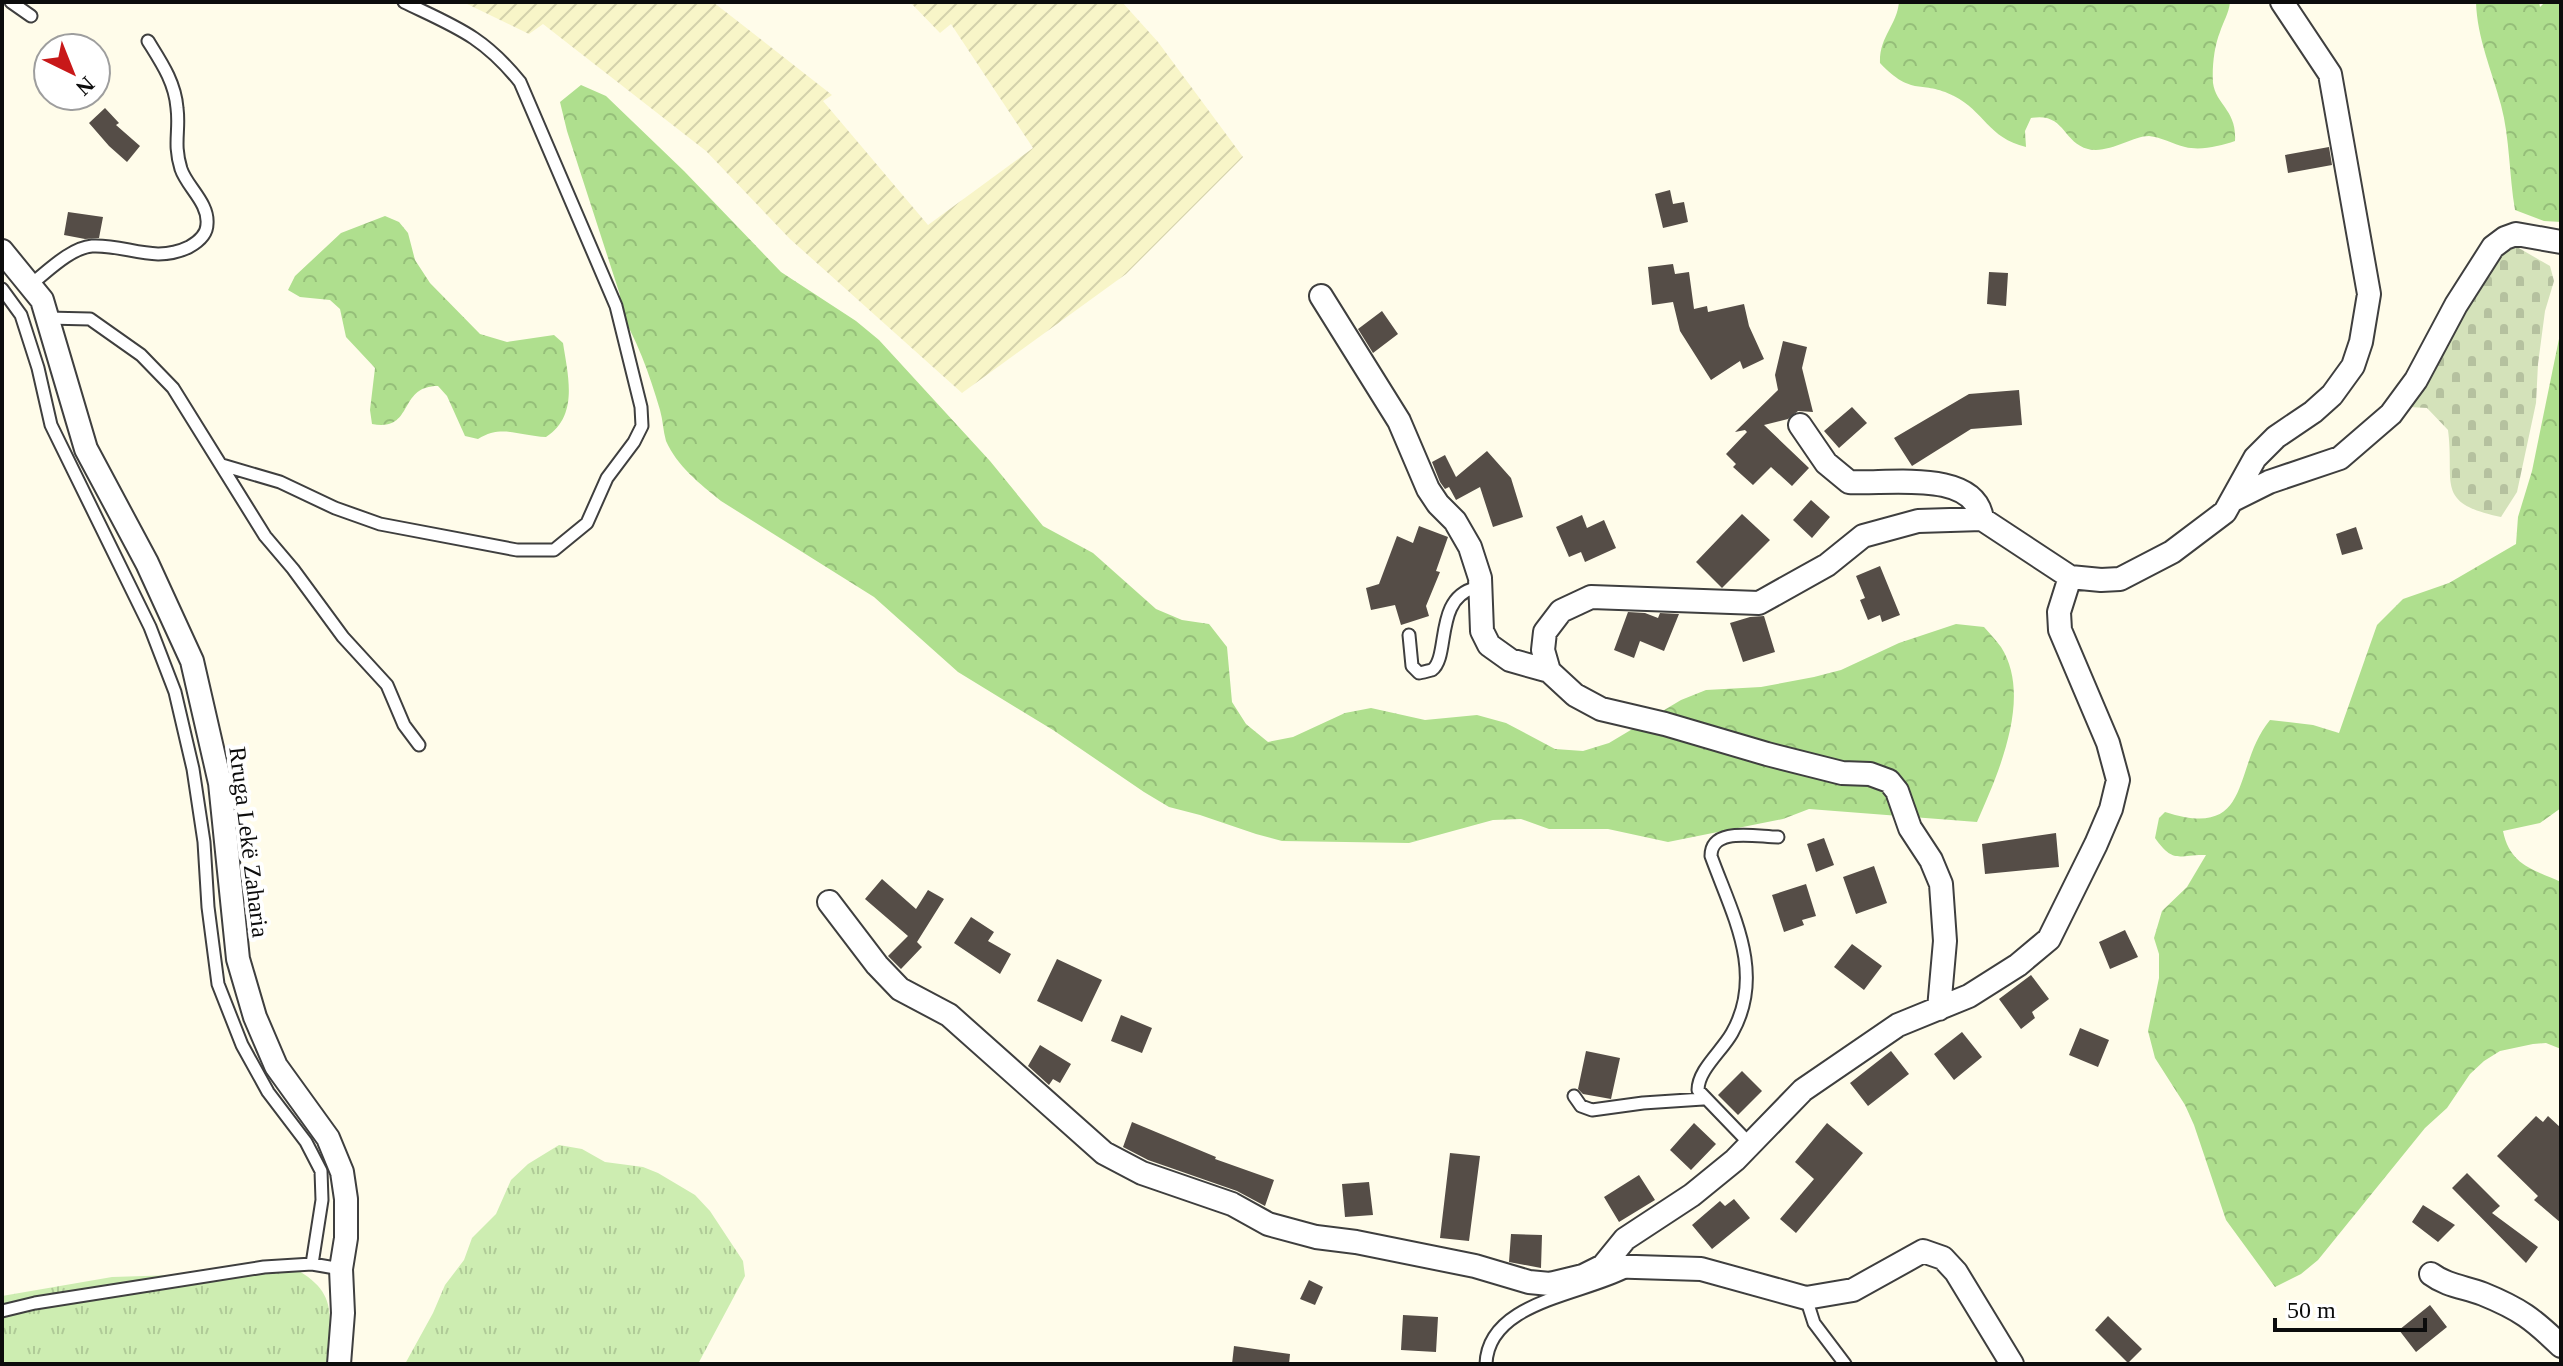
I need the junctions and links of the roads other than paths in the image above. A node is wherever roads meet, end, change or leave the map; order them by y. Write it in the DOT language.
graph roads {
  1 [pos="11,2"];
  2 [pos="404,2"];
  3 [pos="2282,2"];
  4 [pos="31,16"];
  5 [pos="148,41"];
  6 [pos="2561,242"];
  7 [pos="2,251"];
  8 [pos="30,285"];
  9 [pos="2,289"];
  10 [pos="1321,296"];
  11 [pos="47,318"];
  12 [pos="1800,425"];
  13 [pos="222,465"];
  14 [pos="2233,500"];
  15 [pos="1982,519"];
  16 [pos="2070,577"];
  17 [pos="1482,593"];
  18 [pos="1409,635"];
  19 [pos="1549,671"];
  20 [pos="419,745"];
  21 [pos="1778,837"];
  22 [pos="829,902"];
  23 [pos="1939,1009"];
  24 [pos="1574,1096"];
  25 [pos="1703,1099"];
  26 [pos="1750,1144"];
  27 [pos="312,1264"];
  28 [pos="1603,1266"];
  29 [pos="1637,1267"];
  30 [pos="341,1269"];
  31 [pos="2431,1274"];
  32 [pos="1806,1298"];
  33 [pos="2,1311"];
  34 [pos="2561,1346"];
  35 [pos="339,1364"];
  36 [pos="1486,1364"];
  37 [pos="1845,1364"];
  38 [pos="2012,1364"];
  1 -- 4 [label="lane"];
  2 -- 13 [label="lane"];
  3 -- 14 [label="street"];
  5 -- 8 [label="lane"];
  6 -- 14 [label="street"];
  7 -- 8 [label="street, Rruga Lekë Zaharia"];
  8 -- 11 [label="street, Rruga Lekë Zaharia"];
  9 -- 27 [label="lane"];
  10 -- 17 [label="street"];
  11 -- 13 [label="lane"];
  11 -- 30 [label="street, Rruga Lekë Zaharia"];
  12 -- 15 [label="street"];
  13 -- 20 [label="lane"];
  14 -- 16 [label="street"];
  15 -- 16 [label="street"];
  15 -- 19 [label="street"];
  16 -- 23 [label="street"];
  17 -- 18 [label="lane"];
  17 -- 19 [label="street"];
  19 -- 23 [label="street"];
  21 -- 25 [label="lane"];
  22 -- 28 [label="street"];
  23 -- 26 [label="street"];
  24 -- 25 [label="lane"];
  25 -- 26 [label="lane"];
  26 -- 28 [label="street"];
  27 -- 30 [label="lane"];
  27 -- 33 [label="lane"];
  28 -- 29 [label="street"];
  29 -- 32 [label="street"];
  29 -- 36 [label="lane"];
  30 -- 35 [label="street, Rruga Lekë Zaharia"];
  31 -- 34 [label="street"];
  32 -- 37 [label="lane"];
  32 -- 38 [label="street"];
}
